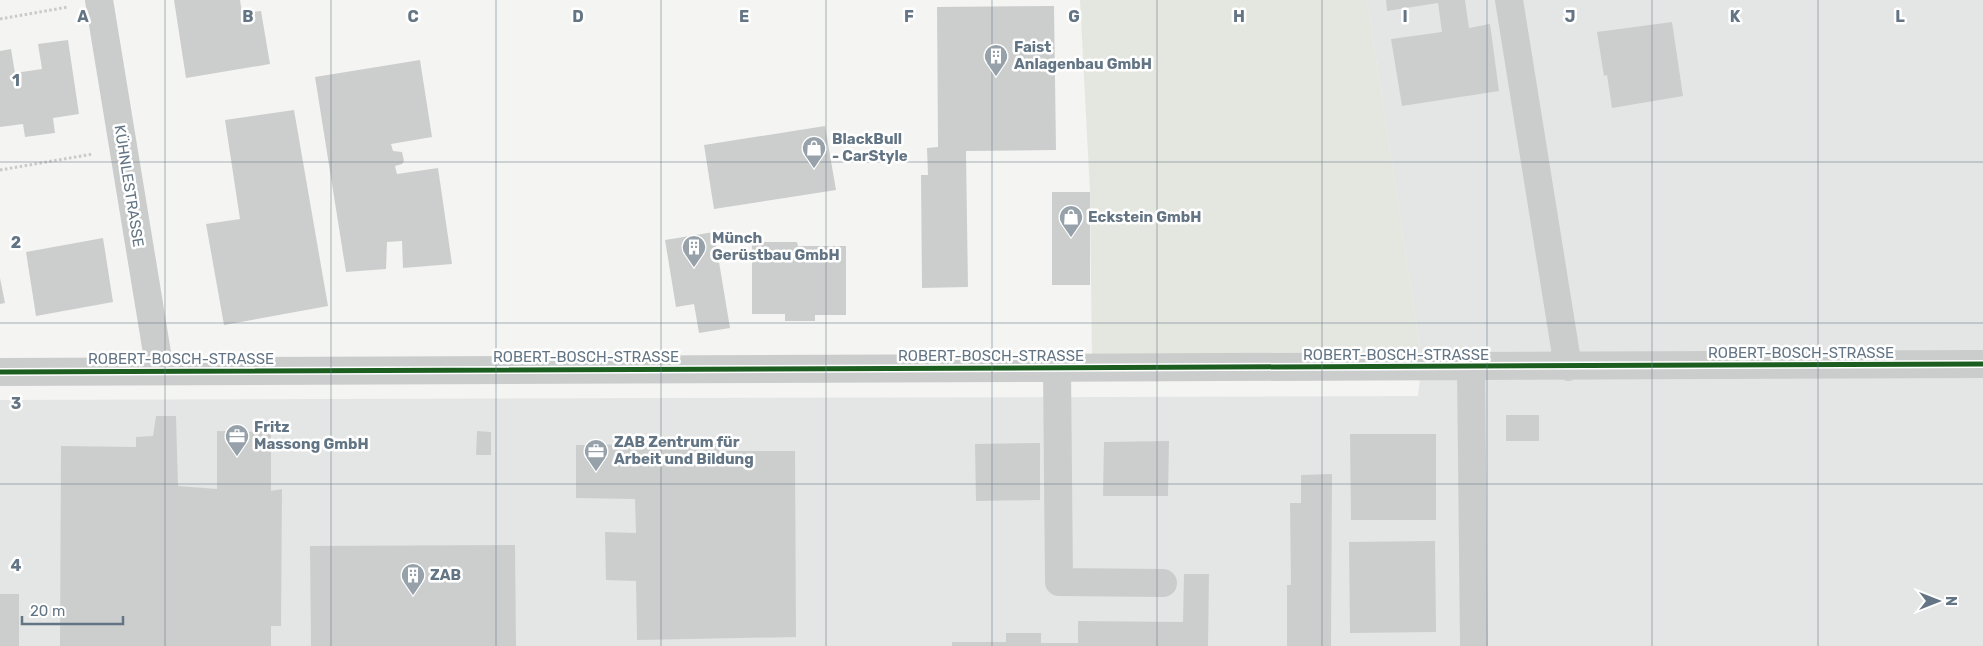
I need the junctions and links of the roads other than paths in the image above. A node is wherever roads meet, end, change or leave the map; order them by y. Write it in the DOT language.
graph roads {
  1 [pos="1509,0"];
  2 [pos="99,1"];
  3 [pos="1983,364"];
  4 [pos="1471,367"];
  5 [pos="1568,367"];
  6 [pos="1057,368"];
  7 [pos="160,371"];
  8 [pos="0,372"];
  9 [pos="1163,583"];
  10 [pos="1474,646"];
  1 -- 5 [label="street"];
  2 -- 7 [label="street, KÜHNLESTRASSE"];
  3 -- 5 [label="street, ROBERT-BOSCH-STRASSE"];
  4 -- 5 [label="street, ROBERT-BOSCH-STRASSE"];
  4 -- 6 [label="street, ROBERT-BOSCH-STRASSE"];
  4 -- 10 [label="street"];
  6 -- 7 [label="street, ROBERT-BOSCH-STRASSE"];
  6 -- 9 [label="street"];
  7 -- 8 [label="street, ROBERT-BOSCH-STRASSE"];
}
